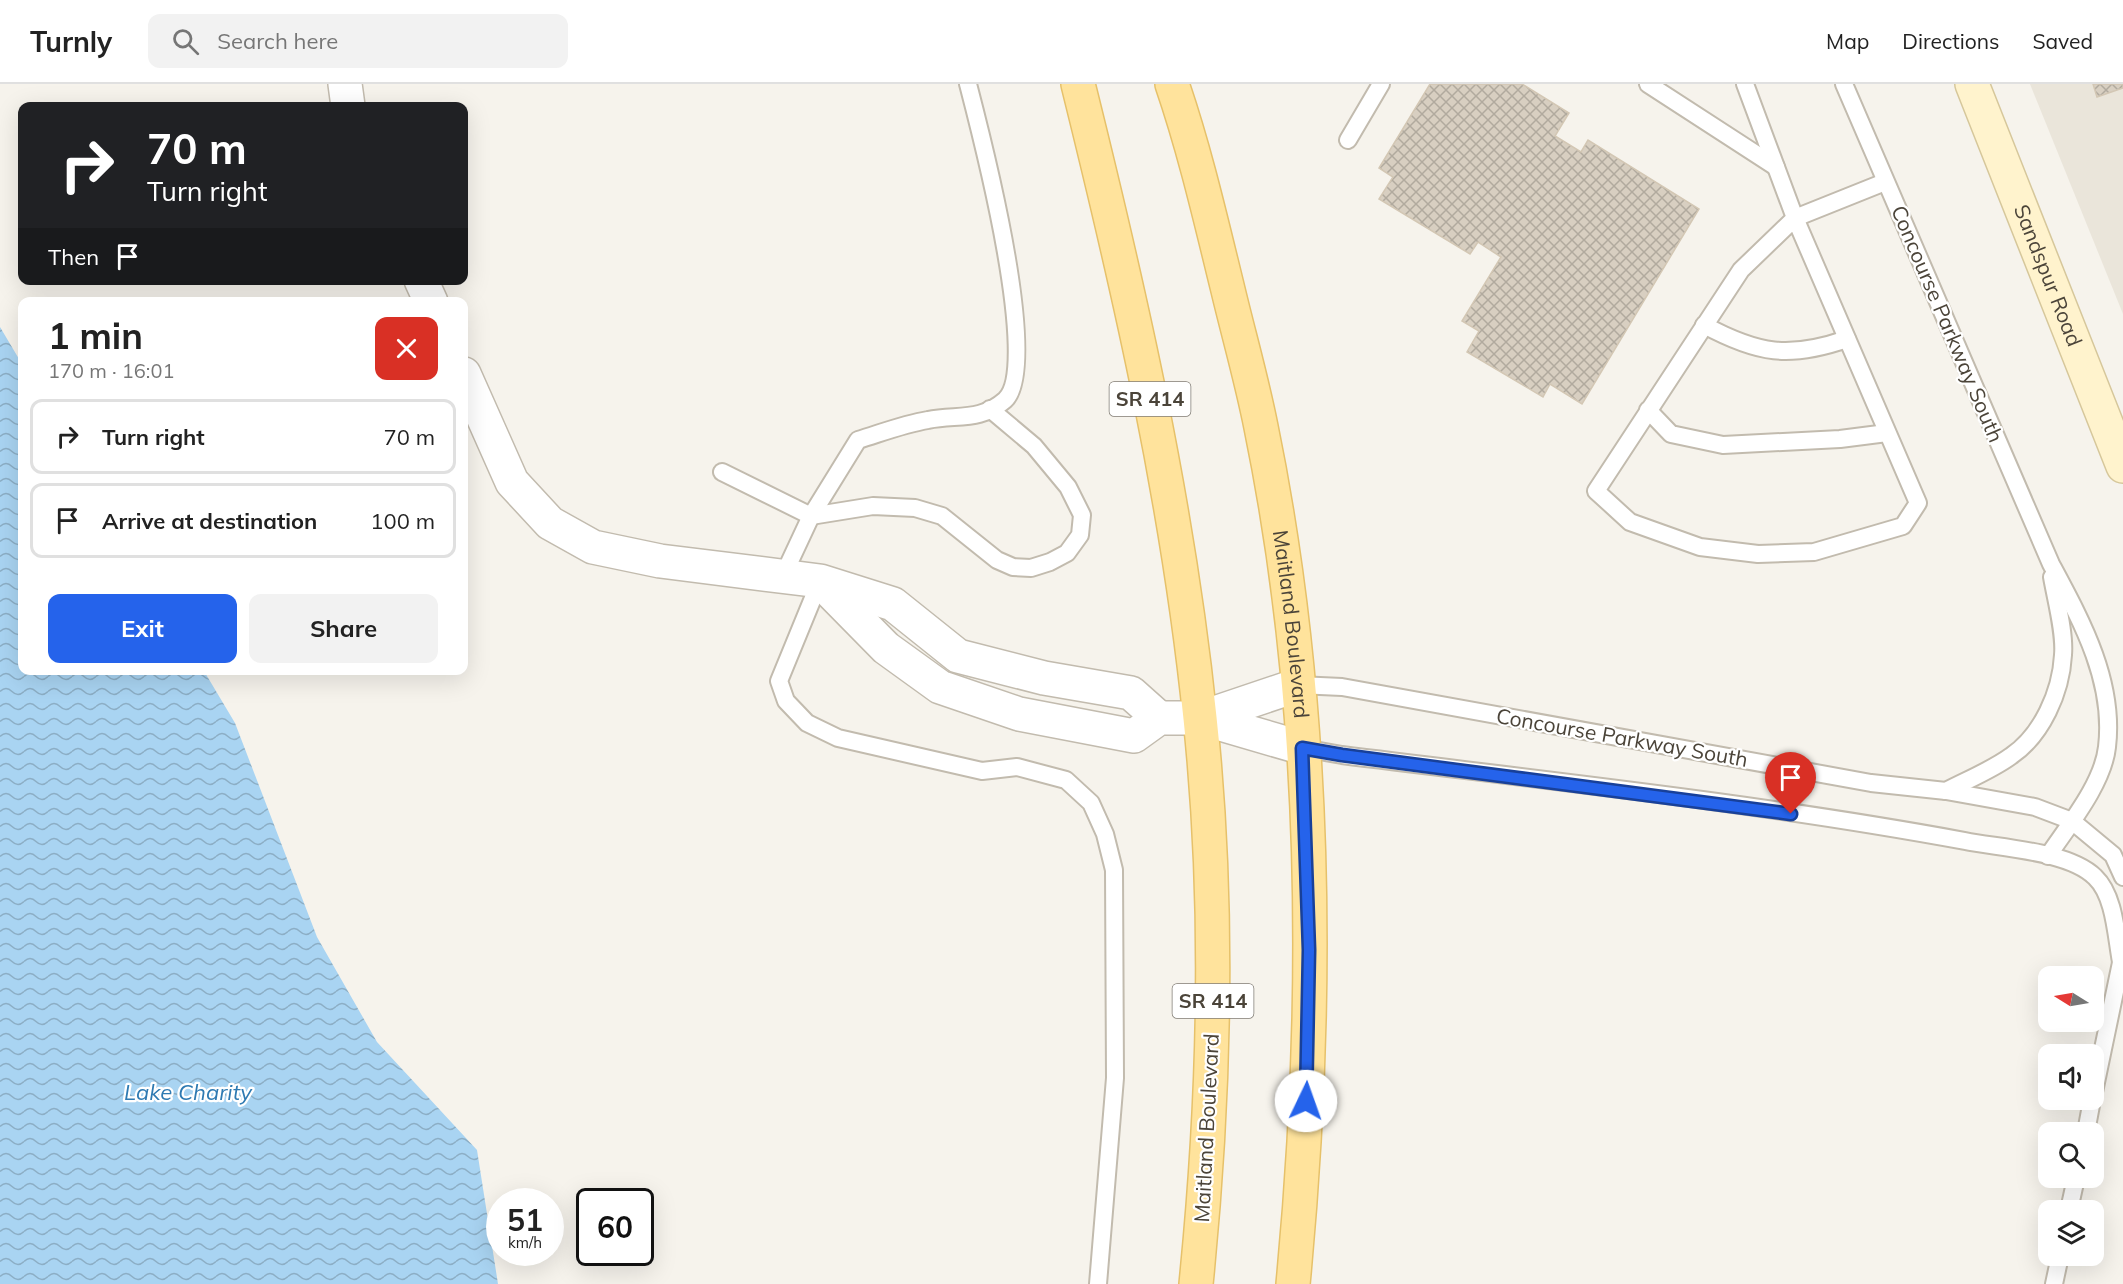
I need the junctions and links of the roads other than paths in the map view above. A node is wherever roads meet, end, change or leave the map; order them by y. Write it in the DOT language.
graph roads {
  1 [pos="345,84"];
  2 [pos="969,84"];
  3 [pos="1078,84"];
  4 [pos="1172,84"];
  5 [pos="1381,84"];
  6 [pos="1648,84"];
  7 [pos="1745,84"];
  8 [pos="1844,84"];
  9 [pos="1972,84"];
  10 [pos="347,102"];
  11 [pos="1348,140"];
  12 [pos="1776,167"];
  13 [pos="1885,182"];
  14 [pos="1795,218"];
  15 [pos="1704,325"];
  16 [pos="1847,339"];
  17 [pos="468,383"];
  18 [pos="990,409"];
  19 [pos="1648,410"];
  20 [pos="1887,433"];
  21 [pos="2123,466"];
  22 [pos="722,472"];
  23 [pos="811,516"];
  24 [pos="2051,564"];
  25 [pos="783,576"];
  26 [pos="820,581"];
  27 [pos="1298,685"];
  28 [pos="1200,718"];
  29 [pos="1302,748"];
  30 [pos="1946,791"];
  31 [pos="2072,821"];
  32 [pos="2048,856"];
  33 [pos="2123,877"];
  34 [pos="2122,958"];
  35 [pos="2104,1044"];
  36 [pos="2058,1266"];
  37 [pos="1098,1284"];
  38 [pos="1196,1284"];
  39 [pos="1293,1284"];
  40 [pos="2054,1284"];
  1 -- 10 [label="street"];
  2 -- 18 [label="lane"];
  3 -- 28 [label="main road, Maitland Boulevard / SR 414"];
  4 -- 27 [label="main road, Maitland Boulevard"];
  5 -- 11 [label="lane"];
  6 -- 12 [label="lane"];
  7 -- 12 [label="lane"];
  8 -- 13 [label="lane, Concourse Parkway South"];
  9 -- 21 [label="street, Sandspur Road"];
  12 -- 14 [label="lane"];
  13 -- 14 [label="lane"];
  13 -- 24 [label="lane, Concourse Parkway South"];
  14 -- 15 [label="lane"];
  14 -- 16 [label="lane"];
  15 -- 16 [label="lane"];
  15 -- 19 [label="lane"];
  16 -- 20 [label="lane"];
  17 -- 25 [label="street"];
  18 -- 23 [label="lane"];
  18 -- 23 [label="lane"];
  19 -- 20 [label="lane"];
  19 -- 20 [label="lane"];
  22 -- 23 [label="lane"];
  23 -- 25 [label="lane"];
  24 -- 30 [label="lane, Concourse Parkway South"];
  24 -- 31 [label="lane, Concourse Parkway South"];
  25 -- 26 [label="street"];
  26 -- 28 [label="street"];
  26 -- 37 [label="lane"];
  27 -- 28 [label="street"];
  27 -- 29 [label="main road, Maitland Boulevard"];
  27 -- 30 [label="lane, Concourse Parkway South"];
  28 -- 29 [label="street"];
  28 -- 38 [label="main road, Maitland Boulevard / SR 414"];
  29 -- 32 [label="lane"];
  29 -- 39 [label="main road, Maitland Boulevard"];
  30 -- 31 [label="lane, Concourse Parkway South"];
  31 -- 32 [label="lane"];
  31 -- 33 [label="lane, Concourse Parkway South"];
  32 -- 34 [label="lane"];
  34 -- 35 [label="lane"];
  36 -- 40 [label="lane"];
}
